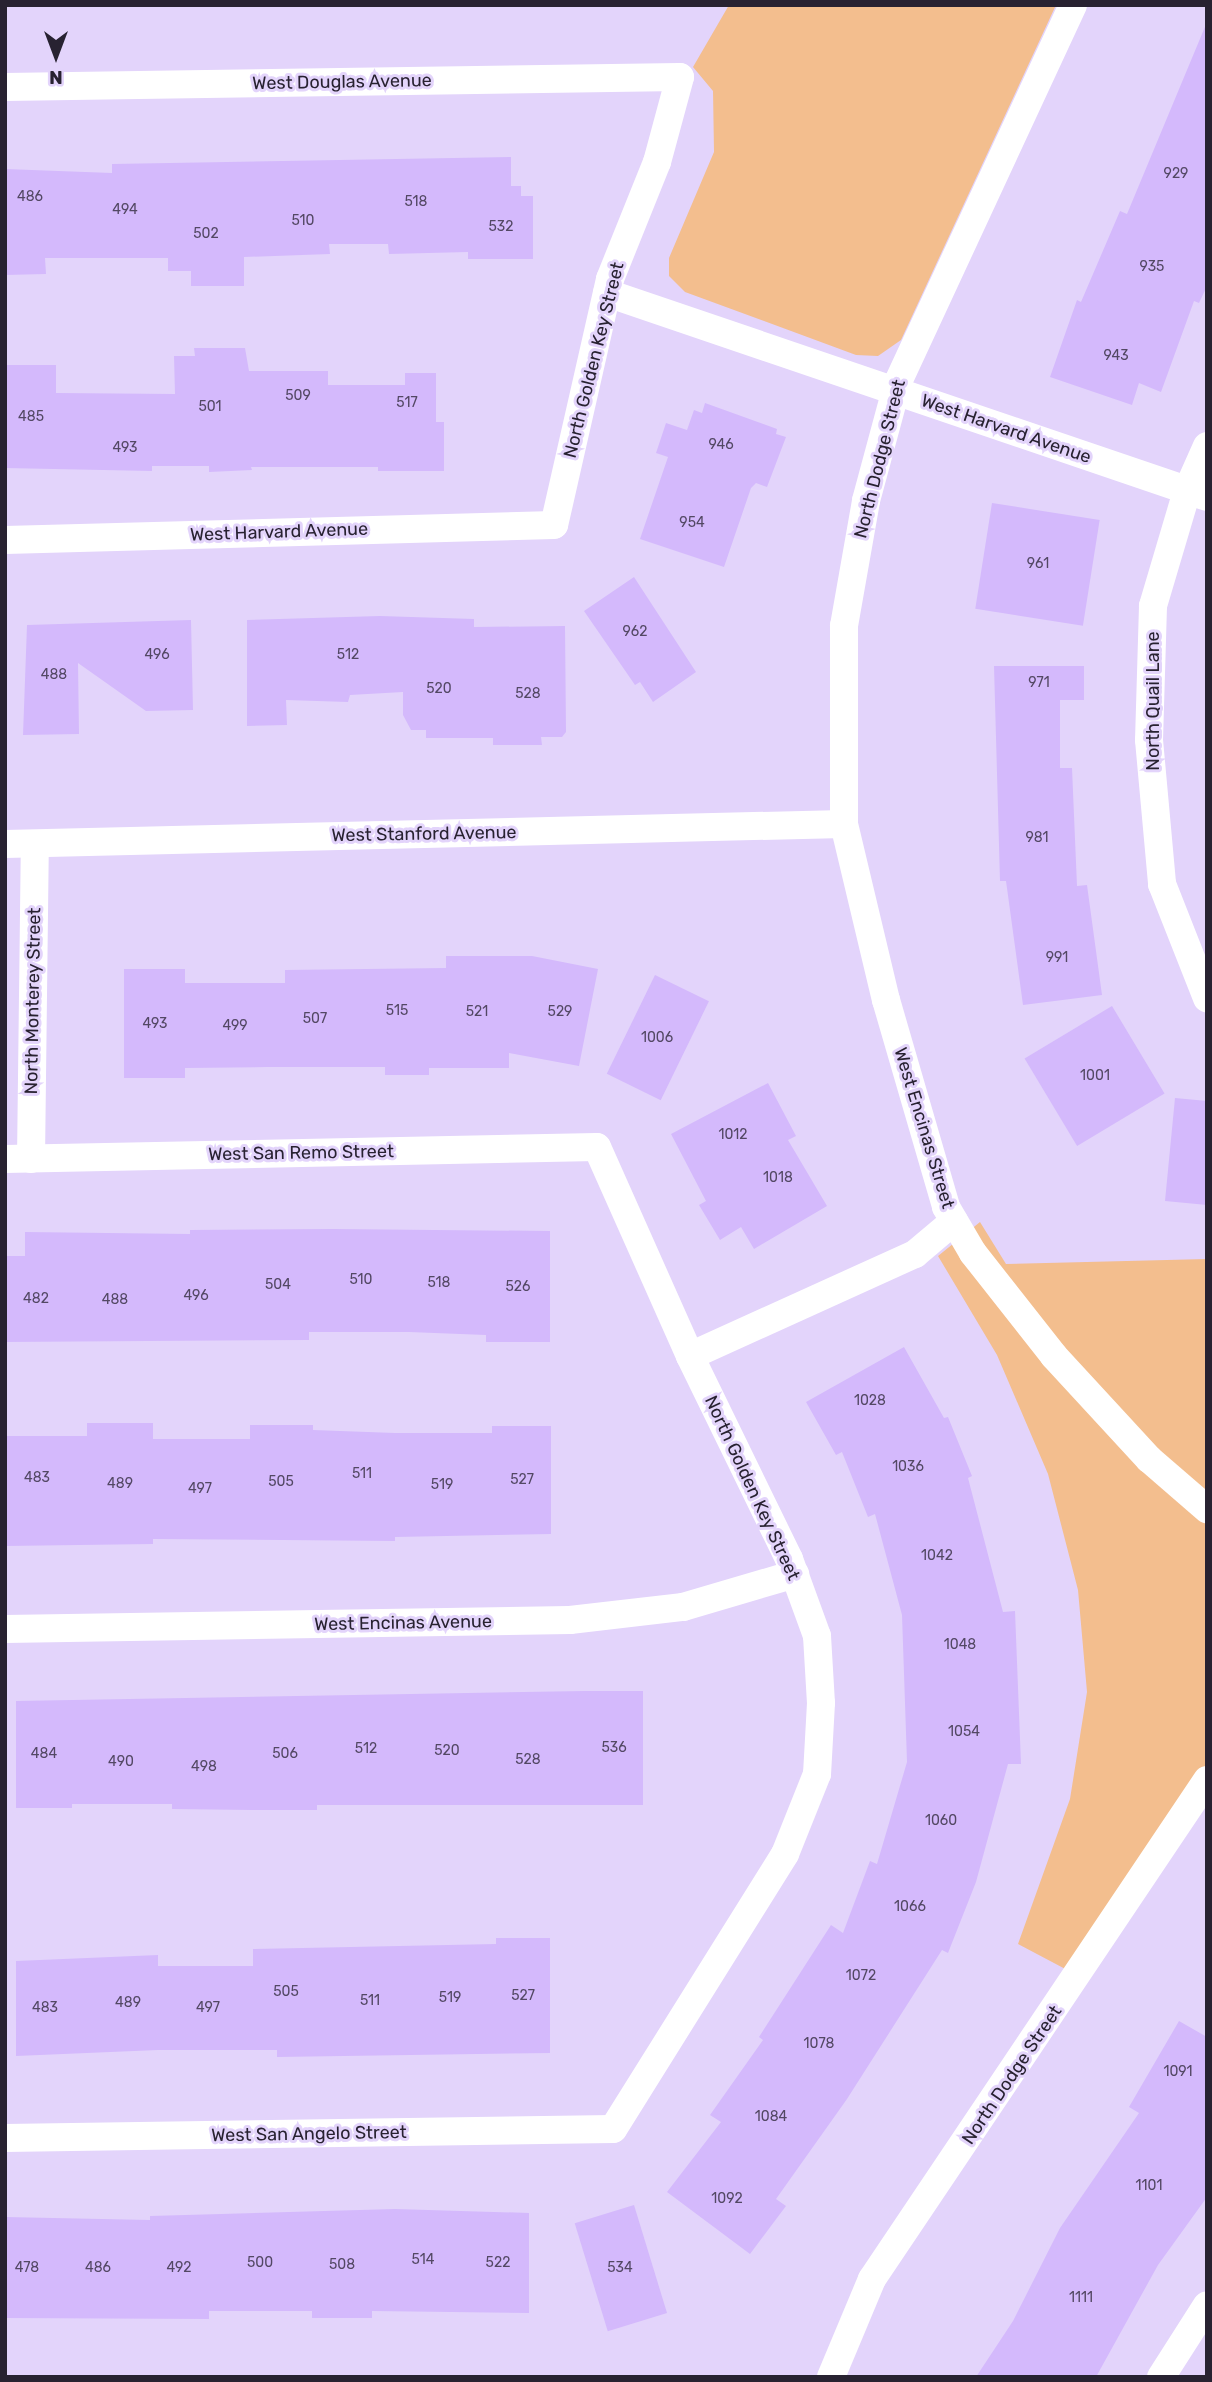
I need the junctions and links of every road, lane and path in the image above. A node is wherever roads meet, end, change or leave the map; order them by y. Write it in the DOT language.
graph roads {
  1 [pos="1073,5"];
  2 [pos="680,77"];
  3 [pos="5,87"];
  4 [pos="607,293"];
  5 [pos="896,391"];
  6 [pos="1207,446"];
  7 [pos="1197,494"];
  8 [pos="554,525"];
  9 [pos="5,540"];
  10 [pos="844,824"];
  11 [pos="5,844"];
  12 [pos="34,844"];
  13 [pos="1207,998"];
  14 [pos="597,1147"];
  15 [pos="18,1159"];
  16 [pos="954,1221"];
  17 [pos="690,1356"];
  18 [pos="1207,1509"];
  19 [pos="795,1574"];
  20 [pos="5,1629"];
  21 [pos="1207,1780"];
  22 [pos="613,2129"];
  23 [pos="5,2138"];
  24 [pos="1207,2305"];
  25 [pos="1167,2375"];
  26 [pos="831,2377"];
  1 -- 5 [label="street, North Dodge Street"];
  2 -- 3 [label="street, West Douglas Avenue"];
  2 -- 4 [label="street, North Golden Key Street"];
  4 -- 5 [label="street, West Harvard Avenue"];
  4 -- 8 [label="street, North Golden Key Street"];
  5 -- 7 [label="street, West Harvard Avenue"];
  5 -- 10 [label="street, North Dodge Street"];
  6 -- 7 [label="street, North Quail Lane"];
  7 -- 13 [label="street, North Quail Lane"];
  8 -- 9 [label="street, West Harvard Avenue"];
  10 -- 12 [label="street, West Stanford Avenue"];
  10 -- 16 [label="street, West Encinas Street"];
  11 -- 12 [label="street, West Stanford Avenue"];
  12 -- 15 [label="street, North Monterey Street"];
  14 -- 15 [label="street, West San Remo Street"];
  14 -- 17 [label="street, North Golden Key Street"];
  16 -- 17 [label="street"];
  16 -- 18 [label="street, West Encinas Street"];
  17 -- 19 [label="street, North Golden Key Street"];
  19 -- 20 [label="street, West Encinas Avenue"];
  19 -- 22 [label="street, North Golden Key Street"];
  21 -- 26 [label="street, North Dodge Street"];
  22 -- 23 [label="street, West San Angelo Street"];
  24 -- 25 [label="street"];
}
